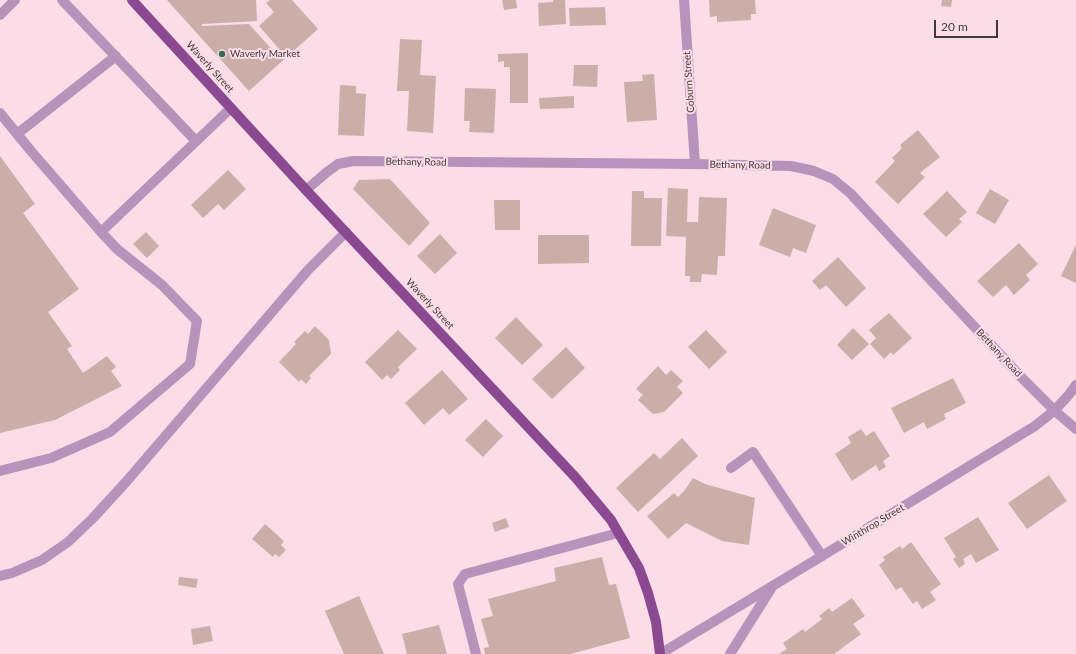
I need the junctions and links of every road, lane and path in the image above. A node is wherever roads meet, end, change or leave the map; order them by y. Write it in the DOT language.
graph roads {
  1 [pos="16,0"];
  2 [pos="62,0"];
  3 [pos="132,0"];
  4 [pos="684,0"];
  5 [pos="0,14"];
  6 [pos="116,56"];
  7 [pos="231,108"];
  8 [pos="0,113"];
  9 [pos="17,134"];
  10 [pos="196,141"];
  11 [pos="694,164"];
  12 [pos="306,190"];
  13 [pos="101,232"];
  14 [pos="346,232"];
  15 [pos="1076,385"];
  16 [pos="1055,411"];
  17 [pos="1076,429"];
  18 [pos="732,468"];
  19 [pos="0,471"];
  20 [pos="618,533"];
  21 [pos="822,556"];
  22 [pos="0,576"];
  23 [pos="772,587"];
  24 [pos="476,654"];
  25 [pos="660,654"];
  26 [pos="730,654"];
  1 -- 5 [label="street"];
  2 -- 6 [label="street"];
  3 -- 7 [label="main road, Waverly Street"];
  4 -- 11 [label="street, Coburn Street"];
  6 -- 9 [label="street"];
  6 -- 10 [label="street"];
  7 -- 10 [label="street"];
  7 -- 12 [label="main road, Waverly Street"];
  8 -- 9 [label="street"];
  9 -- 13 [label="street"];
  10 -- 13 [label="street"];
  11 -- 12 [label="street, Bethany Road"];
  11 -- 16 [label="street, Bethany Road"];
  12 -- 14 [label="main road, Waverly Street"];
  13 -- 19 [label="street"];
  14 -- 20 [label="main road, Waverly Street"];
  14 -- 22 [label="street"];
  15 -- 16 [label="street, Winthrop Street"];
  16 -- 17 [label="street, Bethany Road"];
  16 -- 21 [label="street, Winthrop Street"];
  18 -- 21 [label="street"];
  20 -- 24 [label="street"];
  20 -- 25 [label="main road, Waverly Street"];
  21 -- 23 [label="street, Winthrop Street"];
  23 -- 25 [label="street, Winthrop Street"];
  23 -- 26 [label="street"];
}
